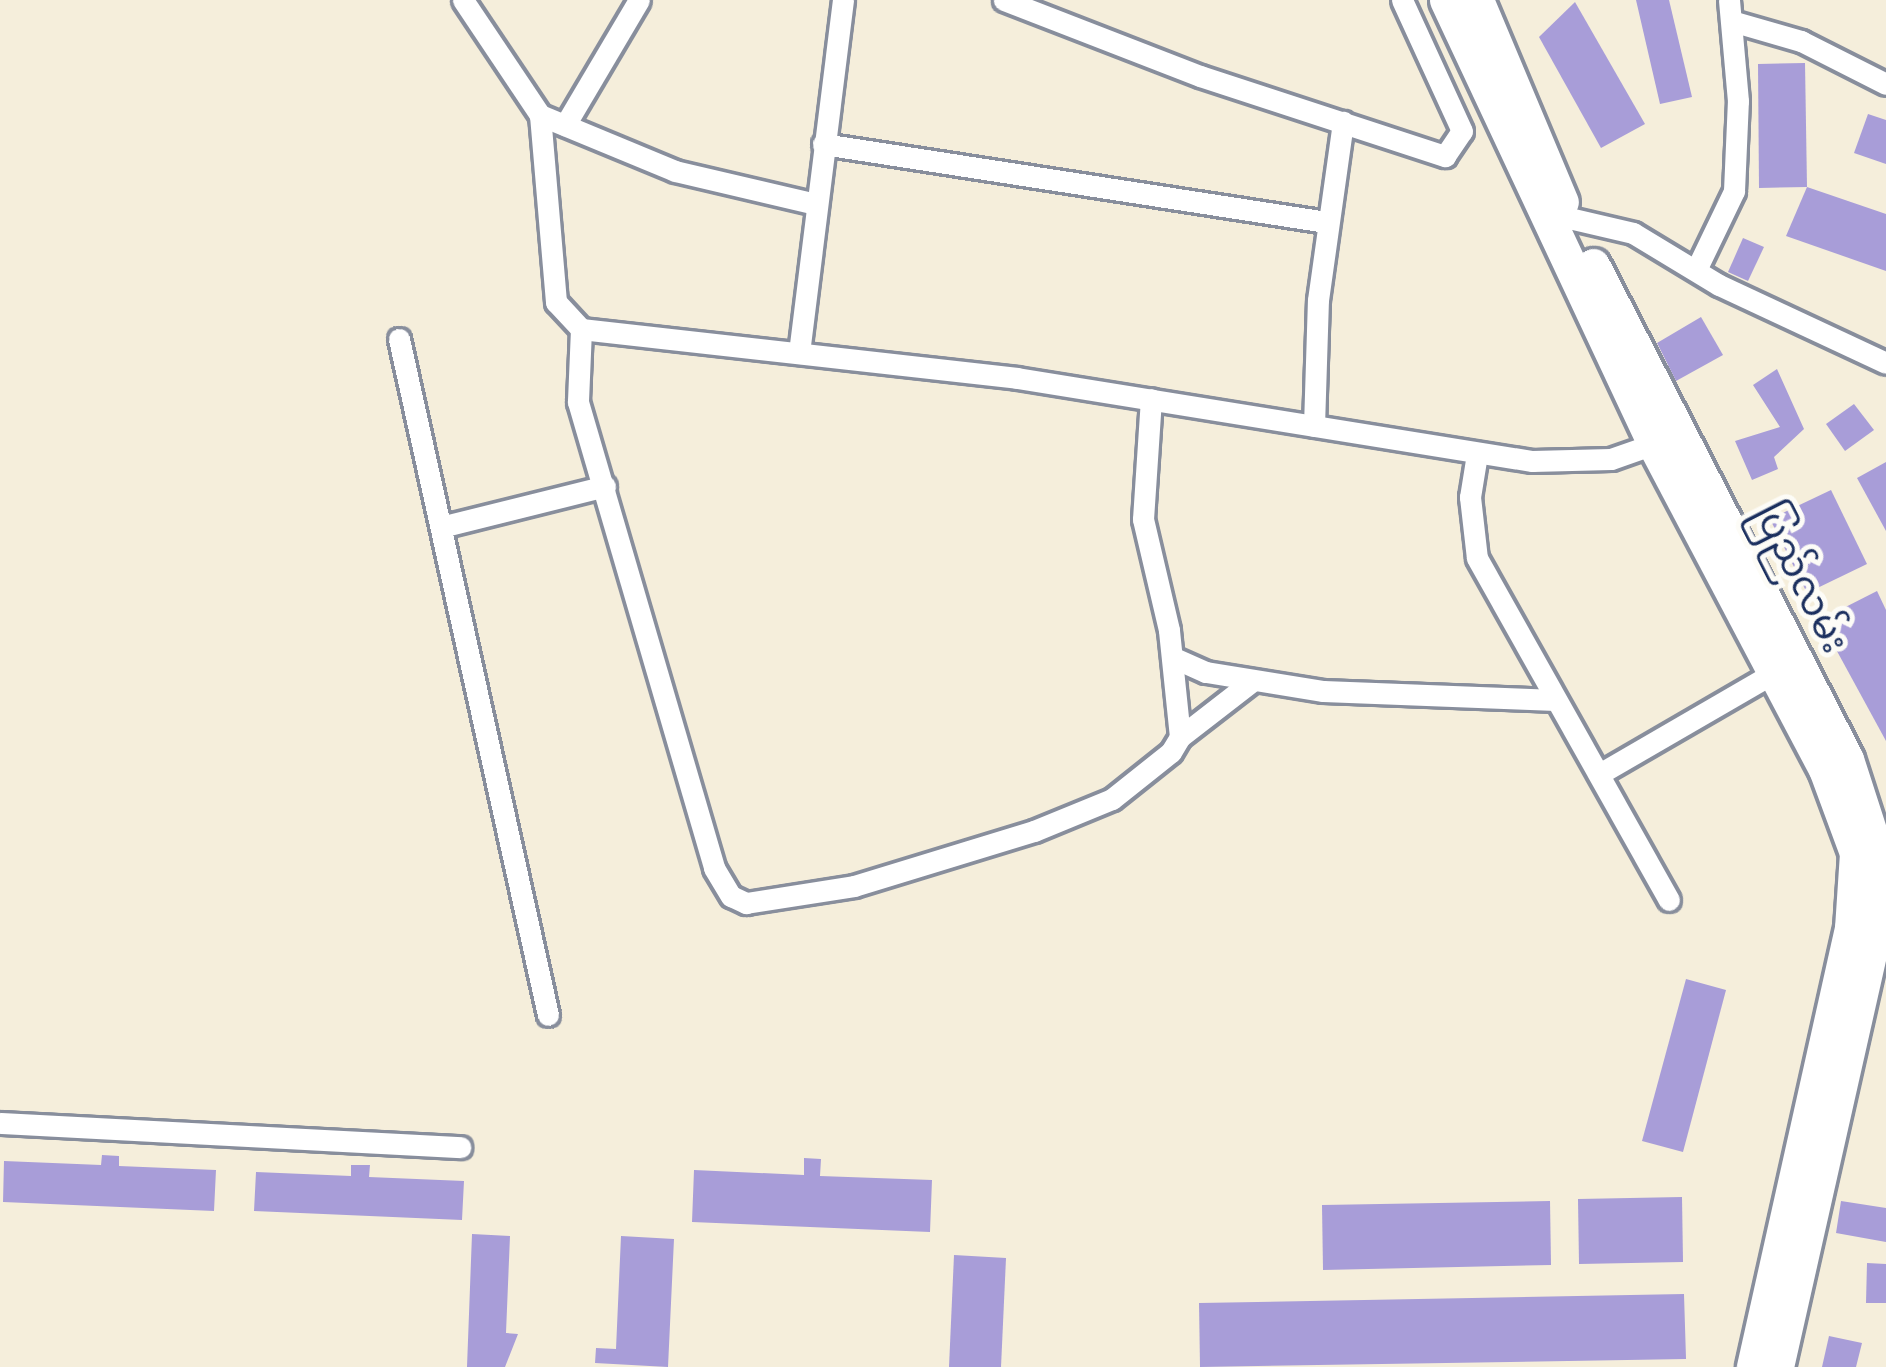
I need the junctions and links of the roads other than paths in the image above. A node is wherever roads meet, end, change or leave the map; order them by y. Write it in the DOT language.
graph roads {
  1 [pos="464,0"];
  2 [pos="639,0"];
  3 [pos="843,0"];
  4 [pos="1004,0"];
  5 [pos="1402,0"];
  6 [pos="1446,0"];
  7 [pos="1477,0"];
  8 [pos="1732,11"];
  9 [pos="1886,84"];
  10 [pos="540,115"];
  11 [pos="1343,122"];
  12 [pos="565,125"];
  13 [pos="823,144"];
  14 [pos="816,203"];
  15 [pos="1326,222"];
  16 [pos="1560,224"];
  17 [pos="1696,270"];
  18 [pos="581,329"];
  19 [pos="399,339"];
  20 [pos="799,353"];
  21 [pos="1886,363"];
  22 [pos="1151,399"];
  23 [pos="1314,426"];
  24 [pos="1666,439"];
  25 [pos="1477,454"];
  26 [pos="605,486"];
  27 [pos="440,527"];
  28 [pos="1172,657"];
  29 [pos="1775,672"];
  30 [pos="1251,682"];
  31 [pos="1556,700"];
  32 [pos="1180,737"];
  33 [pos="1600,773"];
  34 [pos="1882,850"];
  35 [pos="1669,900"];
  36 [pos="548,1015"];
  37 [pos="0,1123"];
  38 [pos="460,1147"];
  39 [pos="1753,1367"];
  40 [pos="1777,1367"];
  1 -- 10 [label="street"];
  2 -- 12 [label="street"];
  3 -- 13 [label="street"];
  4 -- 11 [label="street"];
  5 -- 11 [label="street"];
  6 -- 16 [label="highway"];
  7 -- 16 [label="highway"];
  8 -- 9 [label="street"];
  8 -- 17 [label="street"];
  10 -- 12 [label="street"];
  10 -- 18 [label="street"];
  11 -- 15 [label="street"];
  12 -- 14 [label="street"];
  13 -- 14 [label="street"];
  13 -- 15 [label="street"];
  14 -- 20 [label="street"];
  15 -- 23 [label="street"];
  16 -- 17 [label="street"];
  16 -- 24 [label="highway"];
  17 -- 21 [label="street"];
  18 -- 20 [label="street"];
  18 -- 26 [label="street"];
  19 -- 27 [label="street"];
  20 -- 22 [label="street"];
  22 -- 23 [label="street"];
  22 -- 28 [label="street"];
  23 -- 25 [label="street"];
  24 -- 25 [label="street"];
  24 -- 29 [label="highway"];
  24 -- 34 [label="highway, ပြည်လမ်း"];
  25 -- 31 [label="street"];
  26 -- 27 [label="street"];
  26 -- 32 [label="street"];
  27 -- 36 [label="street"];
  28 -- 30 [label="street"];
  28 -- 32 [label="street"];
  29 -- 33 [label="street"];
  29 -- 39 [label="highway"];
  30 -- 31 [label="street"];
  30 -- 32 [label="street"];
  31 -- 33 [label="street"];
  33 -- 35 [label="street"];
  34 -- 40 [label="highway, ပြည်လမ်း"];
  37 -- 38 [label="street"];
}
